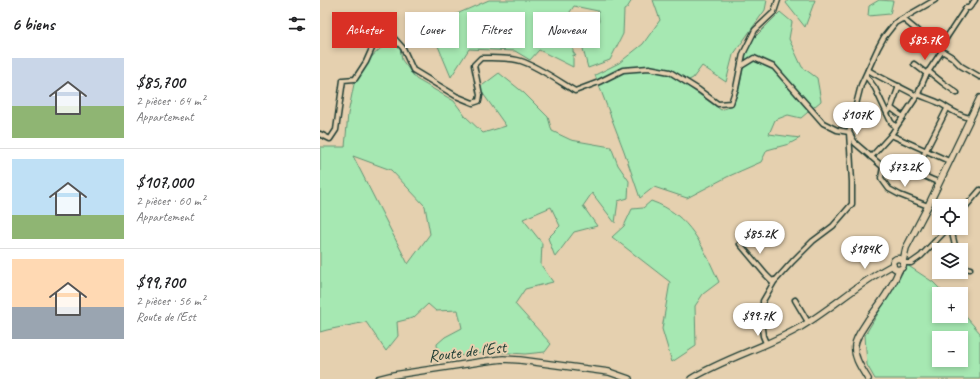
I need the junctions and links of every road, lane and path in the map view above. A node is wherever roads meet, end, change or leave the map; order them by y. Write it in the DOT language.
graph roads {
  1 [pos="778,0"];
  2 [pos="935,0"];
  3 [pos="974,0"];
  4 [pos="903,19"];
  5 [pos="942,51"];
  6 [pos="914,64"];
  7 [pos="741,66"];
  8 [pos="868,70"];
  9 [pos="928,73"];
  10 [pos="866,76"];
  11 [pos="980,77"];
  12 [pos="899,86"];
  13 [pos="957,93"];
  14 [pos="917,96"];
  15 [pos="980,98"];
  16 [pos="891,108"];
  17 [pos="947,109"];
  18 [pos="887,113"];
  19 [pos="903,118"];
  20 [pos="970,118"];
  21 [pos="896,127"];
  22 [pos="848,132"];
  23 [pos="320,134"];
  24 [pos="891,135"];
  25 [pos="926,151"];
  26 [pos="871,158"];
  27 [pos="949,162"];
  28 [pos="883,167"];
  29 [pos="917,173"];
  30 [pos="938,182"];
  31 [pos="980,190"];
  32 [pos="968,204"];
  33 [pos="928,206"];
  34 [pos="942,235"];
  35 [pos="740,244"];
  36 [pos="904,254"];
  37 [pos="896,259"];
  38 [pos="903,262"];
  39 [pos="895,268"];
  40 [pos="779,275"];
  41 [pos="795,300"];
  42 [pos="808,322"];
  43 [pos="766,343"];
  44 [pos="378,379"];
  45 [pos="630,379"];
  46 [pos="691,379"];
  47 [pos="868,379"];
  1 -- 7 [label="street"];
  2 -- 4 [label="street"];
  3 -- 5 [label="street"];
  4 -- 5 [label="street"];
  4 -- 8 [label="street"];
  5 -- 9 [label="street"];
  5 -- 11 [label="street"];
  6 -- 9 [label="street"];
  7 -- 22 [label="street"];
  7 -- 23 [label="street"];
  8 -- 10 [label="street"];
  8 -- 12 [label="street"];
  9 -- 13 [label="street"];
  9 -- 14 [label="street"];
  10 -- 18 [label="street"];
  10 -- 22 [label="street"];
  12 -- 14 [label="street"];
  12 -- 16 [label="street"];
  14 -- 17 [label="street"];
  14 -- 19 [label="street"];
  15 -- 20 [label="main road"];
  16 -- 18 [label="street"];
  16 -- 19 [label="street"];
  17 -- 20 [label="street"];
  17 -- 25 [label="street"];
  18 -- 21 [label="street"];
  19 -- 21 [label="street"];
  20 -- 27 [label="main road"];
  21 -- 24 [label="street"];
  22 -- 26 [label="street"];
  22 -- 40 [label="street"];
  24 -- 25 [label="street"];
  24 -- 26 [label="street"];
  25 -- 27 [label="street"];
  25 -- 29 [label="street"];
  26 -- 28 [label="street"];
  27 -- 30 [label="main road"];
  28 -- 29 [label="street"];
  28 -- 33 [label="street"];
  29 -- 30 [label="street"];
  30 -- 33 [label="main road"];
  31 -- 32 [label="street"];
  33 -- 36 [label="main road"];
  34 -- 38 [label="street"];
  35 -- 40 [label="street"];
  36 -- 37 [label="main road"];
  36 -- 38 [label="main road"];
  37 -- 38 [label="main road"];
  37 -- 39 [label="main road"];
  38 -- 39 [label="main road"];
  39 -- 42 [label="main road"];
  39 -- 47 [label="main road"];
  40 -- 43 [label="street"];
  41 -- 42 [label="street"];
  42 -- 43 [label="main road"];
  43 -- 46 [label="main road"];
  44 -- 45 [label="main road, Route de l'Est"];
}
